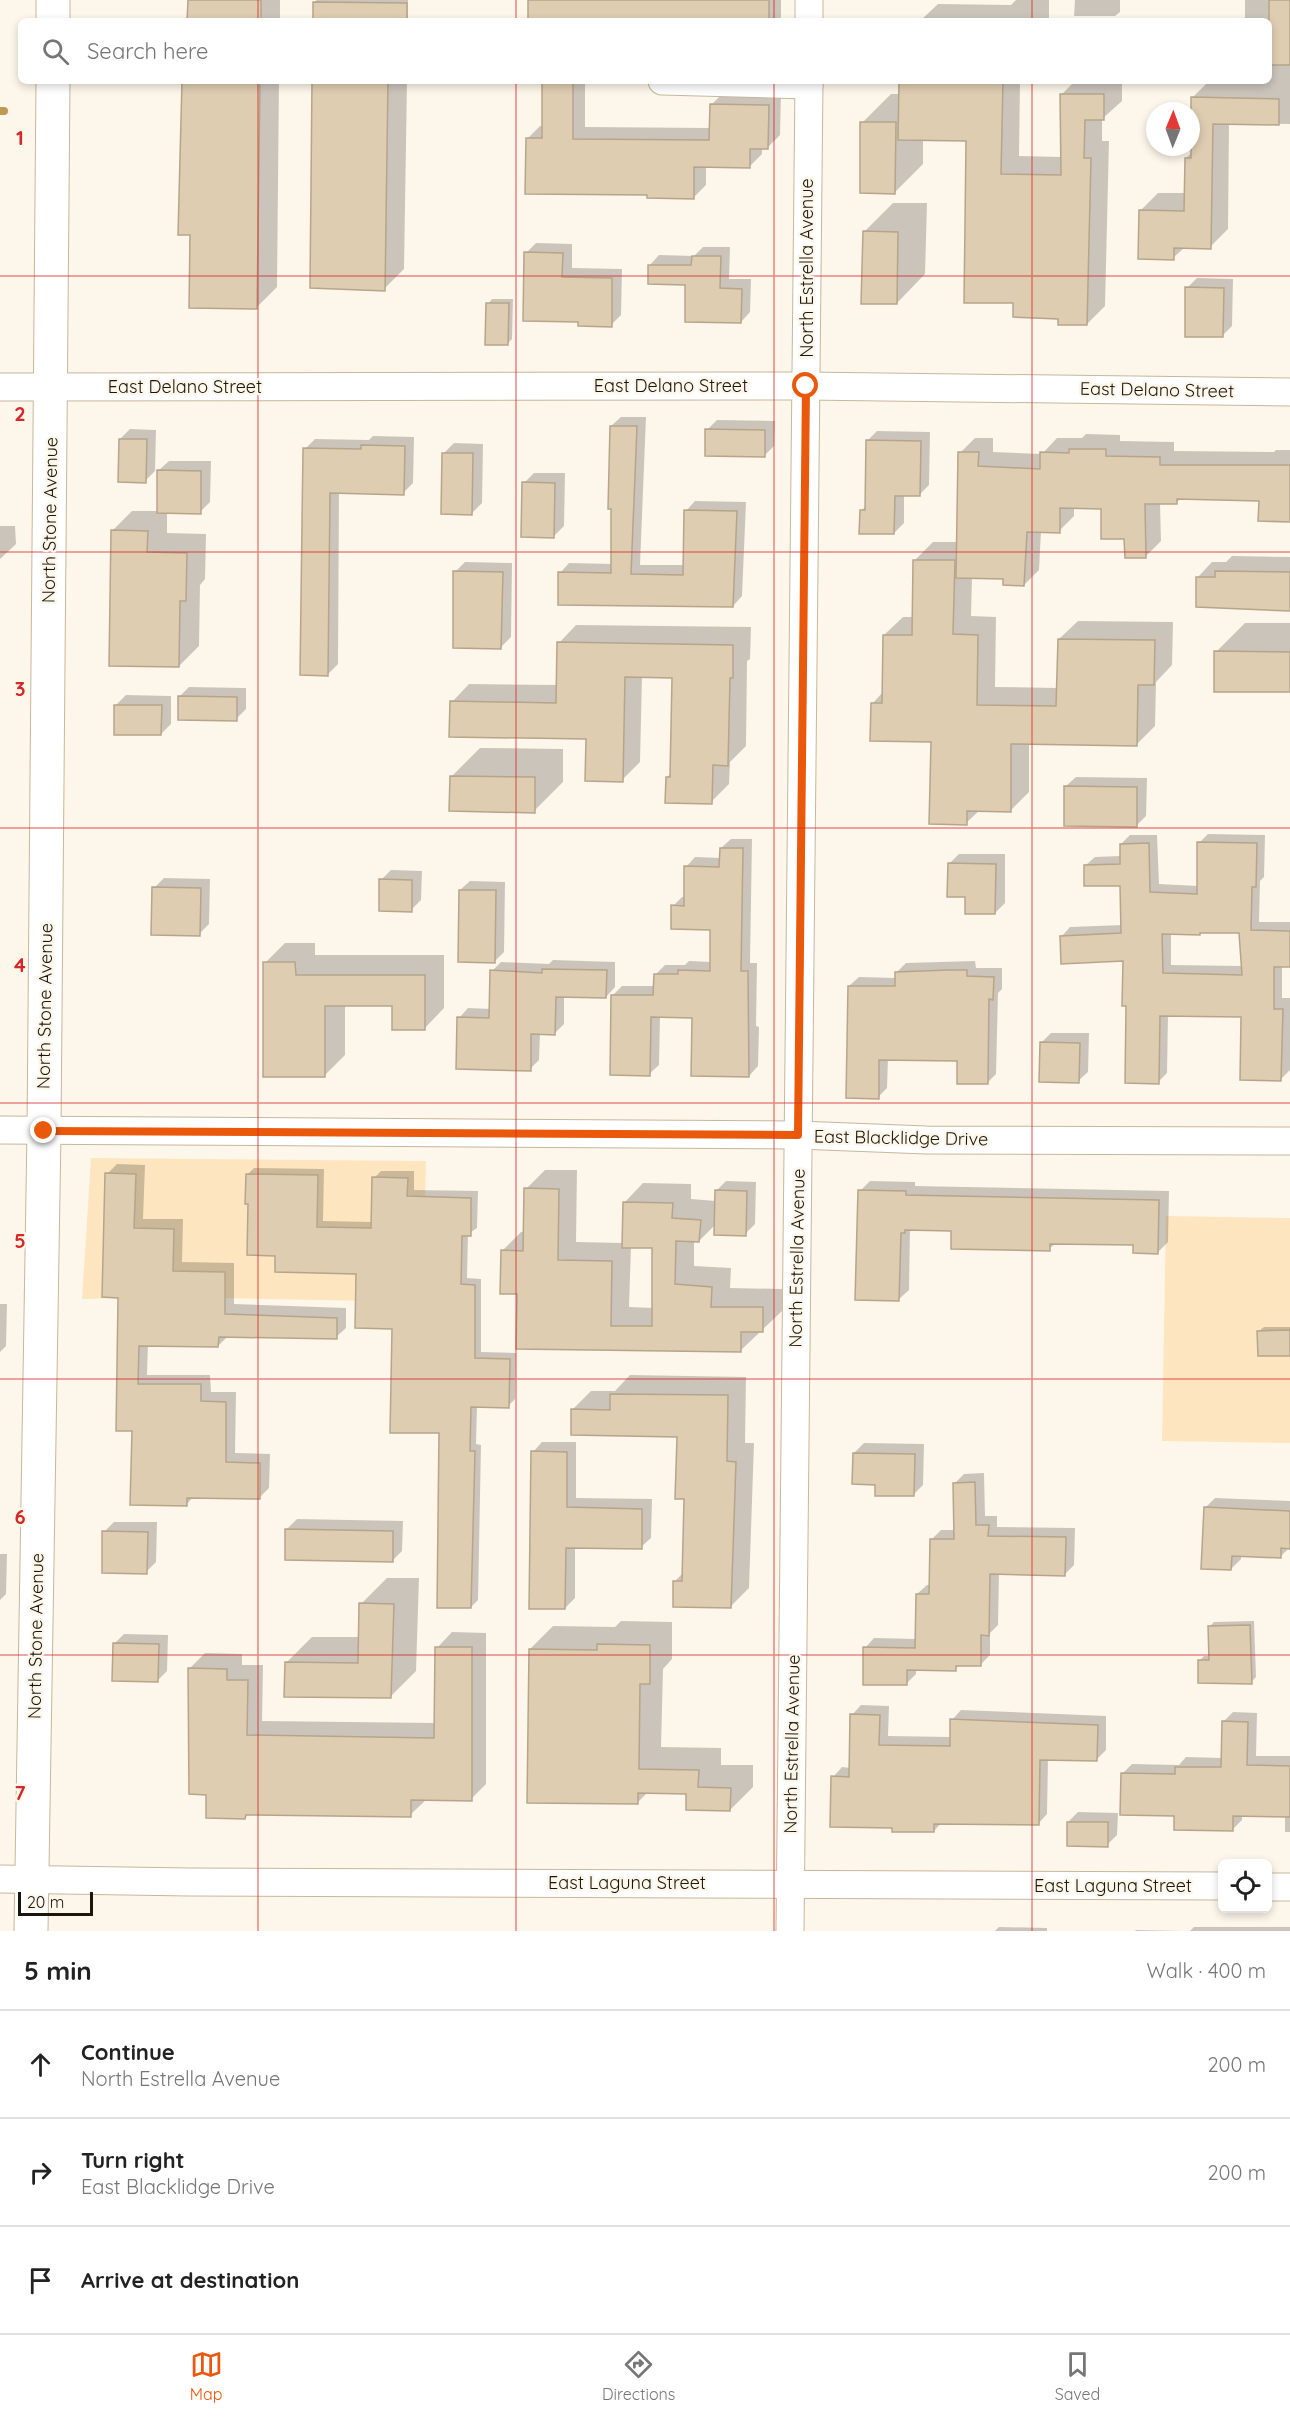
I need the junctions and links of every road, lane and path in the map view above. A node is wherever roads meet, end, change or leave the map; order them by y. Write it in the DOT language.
graph roads {
  1 [pos="54,0"];
  2 [pos="810,0"];
  3 [pos="53,18"];
  4 [pos="809,18"];
  5 [pos="53,84"];
  6 [pos="809,84"];
  7 [pos="806,386"];
  8 [pos="0,387"];
  9 [pos="52,388"];
  10 [pos="1290,392"];
  11 [pos="0,1130"];
  12 [pos="44,1131"];
  13 [pos="798,1135"];
  14 [pos="1290,1141"];
  15 [pos="0,1879"];
  16 [pos="32,1880"];
  17 [pos="790,1884"];
  18 [pos="1218,1886"];
  19 [pos="1272,1887"];
  20 [pos="1290,1887"];
  21 [pos="31,1931"];
  22 [pos="790,1931"];
  1 -- 3 [label="main road"];
  2 -- 4 [label="street"];
  5 -- 9 [label="main road, North Stone Avenue"];
  6 -- 7 [label="street, North Estrella Avenue"];
  7 -- 9 [label="street, East Delano Street"];
  7 -- 10 [label="street, East Delano Street"];
  7 -- 13 [label="street, North Estrella Avenue"];
  8 -- 9 [label="street, East Delano Street"];
  9 -- 12 [label="main road, North Stone Avenue"];
  11 -- 12 [label="street, East Blacklidge Drive"];
  12 -- 13 [label="street, East Blacklidge Drive"];
  12 -- 16 [label="main road, North Stone Avenue"];
  13 -- 14 [label="street, East Blacklidge Drive"];
  13 -- 17 [label="street, North Estrella Avenue"];
  15 -- 16 [label="street, East Laguna Street"];
  16 -- 17 [label="street, East Laguna Street"];
  16 -- 21 [label="main road, North Stone Avenue"];
  17 -- 18 [label="street, East Laguna Street"];
  17 -- 22 [label="street, North Estrella Avenue"];
  19 -- 20 [label="street"];
}
